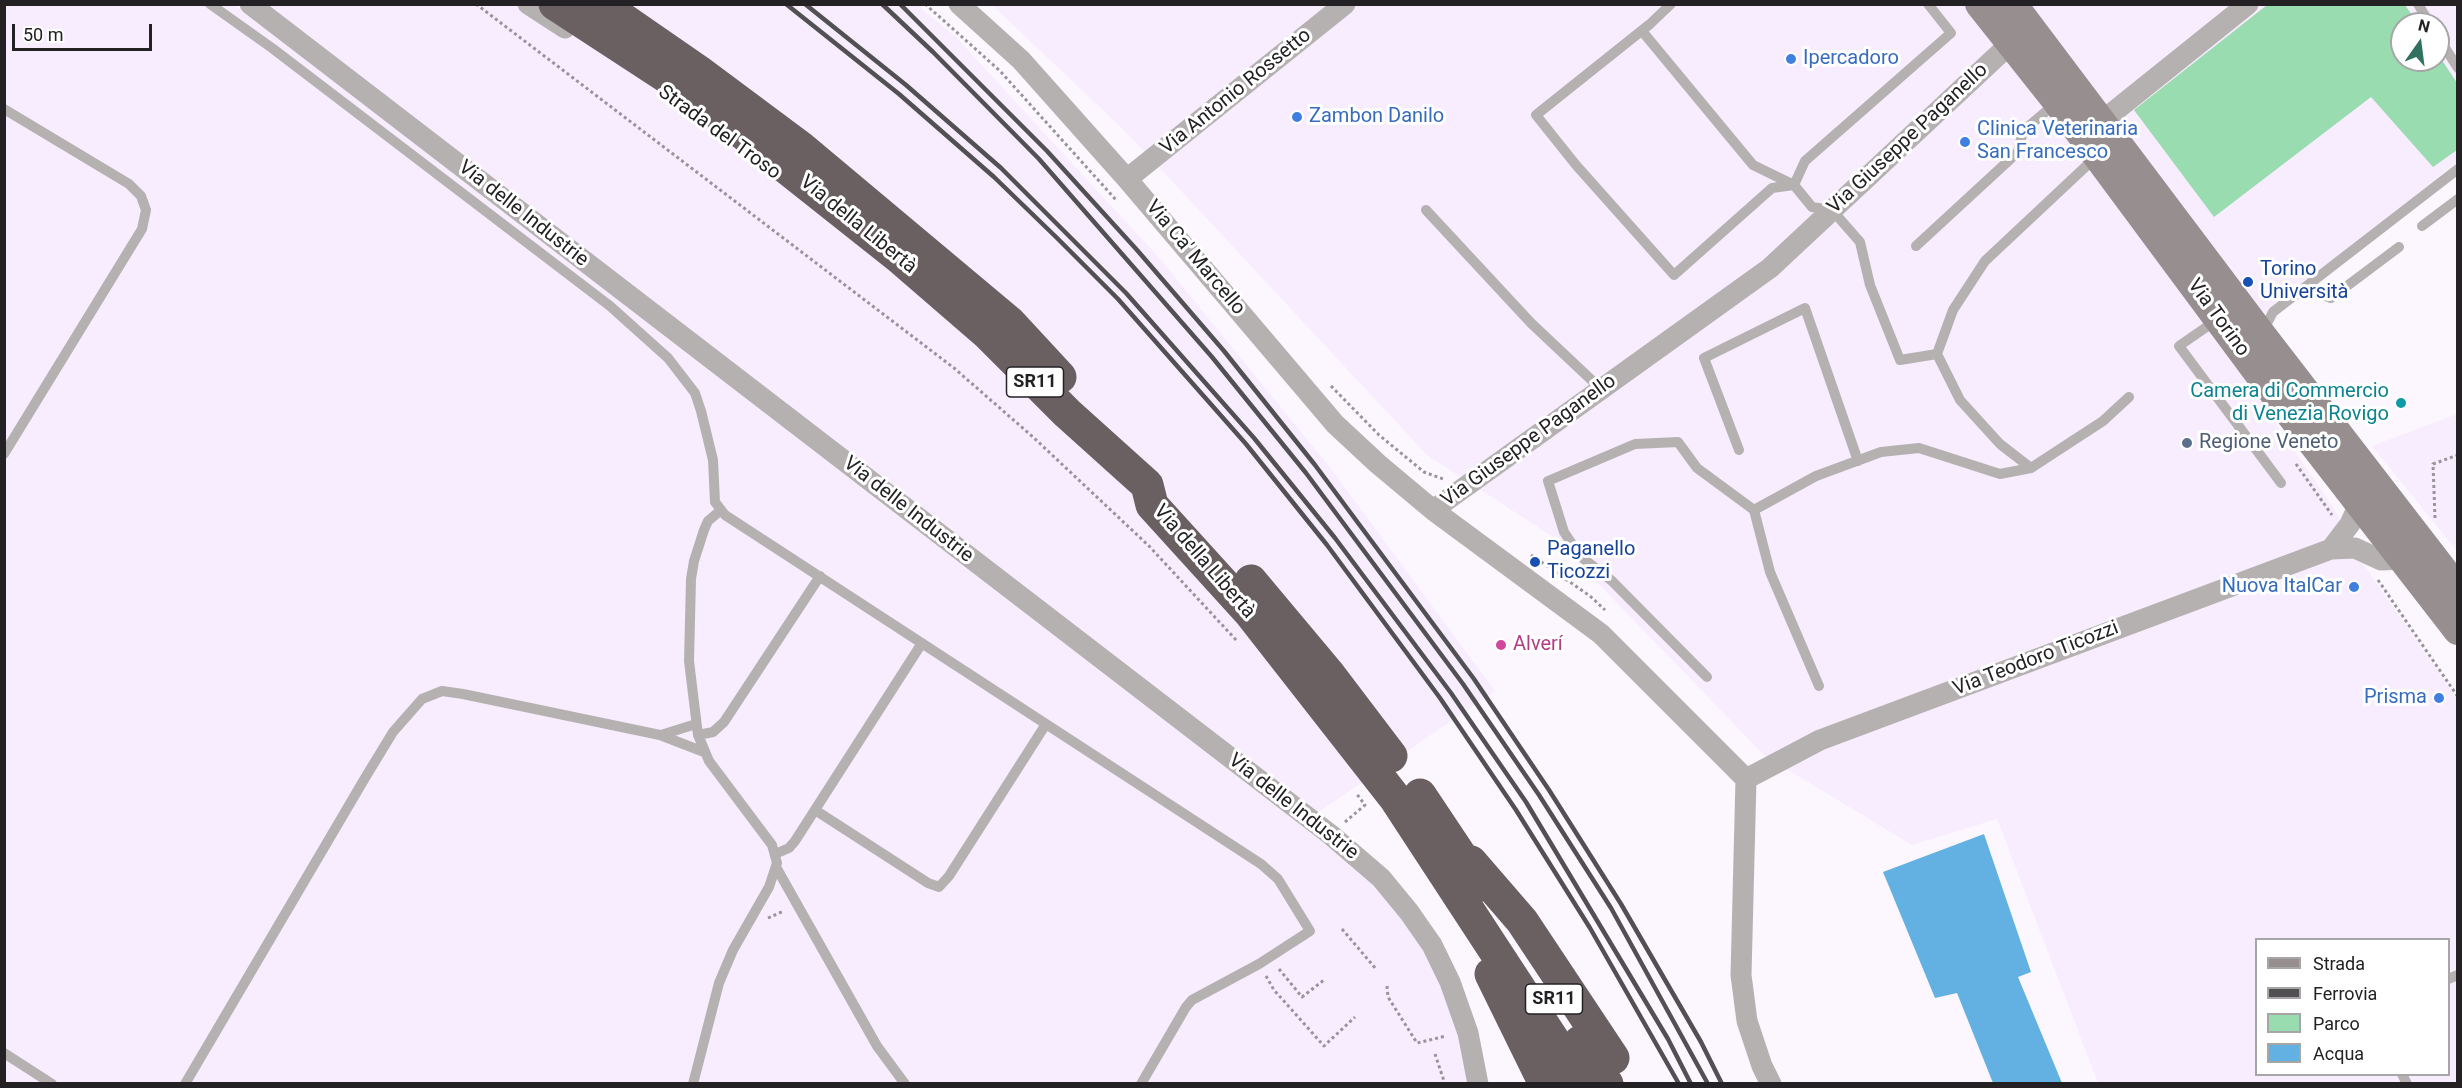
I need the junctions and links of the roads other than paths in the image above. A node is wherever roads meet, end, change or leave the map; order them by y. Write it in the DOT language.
graph roads {
  1 [pos="210,4"];
  2 [pos="250,4"];
  3 [pos="528,4"];
  4 [pos="555,4"];
  5 [pos="601,4"];
  6 [pos="624,4"];
  7 [pos="959,4"];
  8 [pos="1345,4"];
  9 [pos="1671,4"];
  10 [pos="1980,4"];
  11 [pos="2012,4"];
  12 [pos="2247,4"];
  13 [pos="1928,5"];
  14 [pos="1642,31"];
  15 [pos="652,37"];
  16 [pos="2011,43"];
  17 [pos="2057,101"];
  18 [pos="4,109"];
  19 [pos="2101,122"];
  20 [pos="2097,156"];
  21 [pos="2457,169"];
  22 [pos="1127,178"];
  23 [pos="1794,185"];
  24 [pos="2457,199"];
  25 [pos="1426,210"];
  26 [pos="1832,210"];
  27 [pos="2422,226"];
  28 [pos="1916,246"];
  29 [pos="2399,247"];
  30 [pos="2304,288"];
  31 [pos="2218,319"];
  32 [pos="2252,343"];
  33 [pos="1937,354"];
  34 [pos="1601,389"];
  35 [pos="2129,397"];
  36 [pos="1739,450"];
  37 [pos="4,454"];
  38 [pos="1858,461"];
  39 [pos="2031,468"];
  40 [pos="2281,483"];
  41 [pos="1147,485"];
  42 [pos="2359,504"];
  43 [pos="721,510"];
  44 [pos="1433,510"];
  45 [pos="1754,510"];
  46 [pos="2331,549"];
  47 [pos="2403,559"];
  48 [pos="820,576"];
  49 [pos="2457,590"];
  50 [pos="2457,630"];
  51 [pos="922,643"];
  52 [pos="1707,677"];
  53 [pos="1819,686"];
  54 [pos="1046,724"];
  55 [pos="697,730"];
  56 [pos="660,735"];
  57 [pos="704,752"];
  58 [pos="1746,779"];
  59 [pos="815,810"];
  60 [pos="1439,842"];
  61 [pos="775,854"];
  62 [pos="776,867"];
  63 [pos="1491,922"];
  64 [pos="4,1053"];
  65 [pos="52,1083"];
  66 [pos="185,1083"];
  67 [pos="693,1083"];
  68 [pos="905,1083"];
  69 [pos="1141,1083"];
  70 [pos="1478,1083"];
  71 [pos="1545,1083"];
  72 [pos="1582,1083"];
  73 [pos="1607,1083"];
  74 [pos="1628,1083"];
  75 [pos="1771,1083"];
  1 -- 43 [label="lane"];
  2 -- 70 [label="street, Via delle Industrie"];
  3 -- 41 [label="street, Strada del Troso"];
  4 -- 41 [label="highway, Via della Libertà / SR11"];
  5 -- 15 [label="highway, Via della Libertà / SR11"];
  6 -- 15 [label="street"];
  7 -- 22 [label="street, Via Ca' Marcello"];
  8 -- 22 [label="street, Via Antonio Rossetto"];
  9 -- 14 [label="lane"];
  10 -- 16 [label="street, Via Torino"];
  11 -- 19 [label="street, Via Torino"];
  12 -- 19 [label="street"];
  13 -- 23 [label="lane"];
  14 -- 23 [label="lane"];
  14 -- 23 [label="lane"];
  15 -- 60 [label="highway, Via della Libertà / SR11"];
  16 -- 17 [label="street, Via Torino"];
  16 -- 26 [label="street, Via Giuseppe Paganello"];
  17 -- 20 [label="street, Via Torino"];
  17 -- 28 [label="lane"];
  18 -- 37 [label="lane"];
  19 -- 32 [label="street, Via Torino"];
  20 -- 31 [label="street, Via Torino"];
  20 -- 33 [label="lane"];
  21 -- 30 [label="lane"];
  22 -- 44 [label="street, Via Ca' Marcello"];
  23 -- 26 [label="lane"];
  24 -- 27 [label="lane"];
  25 -- 34 [label="lane"];
  26 -- 33 [label="lane"];
  26 -- 34 [label="street, Via Giuseppe Paganello"];
  29 -- 30 [label="lane"];
  30 -- 32 [label="lane"];
  31 -- 32 [label="street, Via Torino"];
  31 -- 40 [label="lane"];
  32 -- 42 [label="street, Via Torino"];
  32 -- 49 [label="street, Via Torino"];
  33 -- 39 [label="lane"];
  34 -- 44 [label="street, Via Giuseppe Paganello"];
  35 -- 39 [label="lane"];
  36 -- 38 [label="lane"];
  38 -- 39 [label="lane"];
  38 -- 45 [label="lane"];
  41 -- 60 [label="highway, Via della Libertà / SR11"];
  42 -- 46 [label="street"];
  42 -- 47 [label="street, Via Torino"];
  43 -- 48 [label="lane"];
  43 -- 55 [label="lane"];
  44 -- 58 [label="street, Via Giuseppe Paganello"];
  45 -- 52 [label="lane"];
  45 -- 53 [label="lane"];
  46 -- 47 [label="street, Via Teodoro Ticozzi"];
  46 -- 58 [label="street, Via Teodoro Ticozzi"];
  47 -- 50 [label="street, Via Torino"];
  48 -- 51 [label="lane"];
  48 -- 55 [label="lane"];
  51 -- 54 [label="lane"];
  51 -- 59 [label="lane"];
  54 -- 59 [label="lane"];
  54 -- 69 [label="lane"];
  55 -- 56 [label="lane"];
  55 -- 57 [label="lane"];
  56 -- 57 [label="lane"];
  56 -- 66 [label="lane"];
  57 -- 61 [label="lane"];
  58 -- 75 [label="street"];
  59 -- 61 [label="lane"];
  60 -- 63 [label="highway, Via della Libertà / SR11"];
  60 -- 71 [label="highway"];
  60 -- 74 [label="highway"];
  61 -- 62 [label="lane"];
  62 -- 67 [label="lane"];
  62 -- 68 [label="lane"];
  63 -- 72 [label="highway, Via della Libertà / SR11"];
  63 -- 73 [label="highway, Via della Libertà / SR11"];
  64 -- 65 [label="lane"];
}
